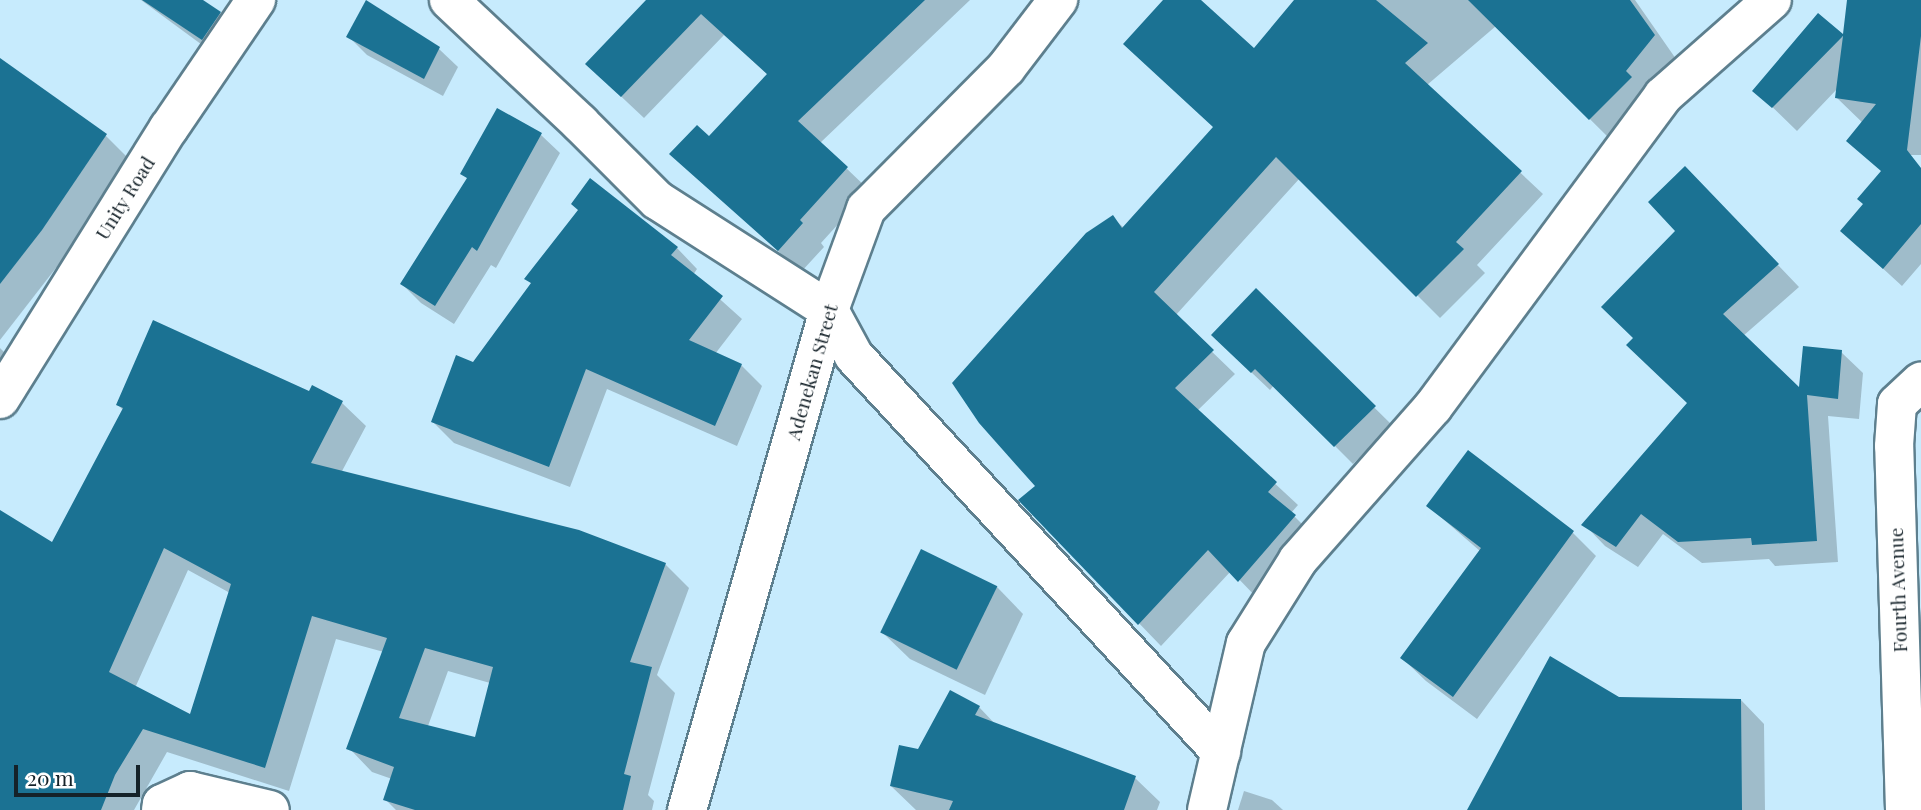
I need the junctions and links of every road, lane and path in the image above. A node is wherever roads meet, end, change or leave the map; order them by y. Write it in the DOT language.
graph roads {
  1 [pos="256,0"];
  2 [pos="449,0"];
  3 [pos="1058,0"];
  4 [pos="1772,0"];
  5 [pos="829,310"];
  6 [pos="1921,382"];
  7 [pos="0,399"];
  8 [pos="1221,752"];
  9 [pos="161,810"];
  10 [pos="270,810"];
  11 [pos="687,810"];
  12 [pos="1207,810"];
  13 [pos="1905,810"];
  1 -- 7 [label="street, Unity Road"];
  2 -- 5 [label="street"];
  3 -- 5 [label="street, Adenekan Street"];
  4 -- 8 [label="street"];
  5 -- 8 [label="street"];
  5 -- 11 [label="street, Adenekan Street"];
  6 -- 13 [label="street, Fourth Avenue"];
  8 -- 12 [label="street"];
  9 -- 10 [label="street"];
}
